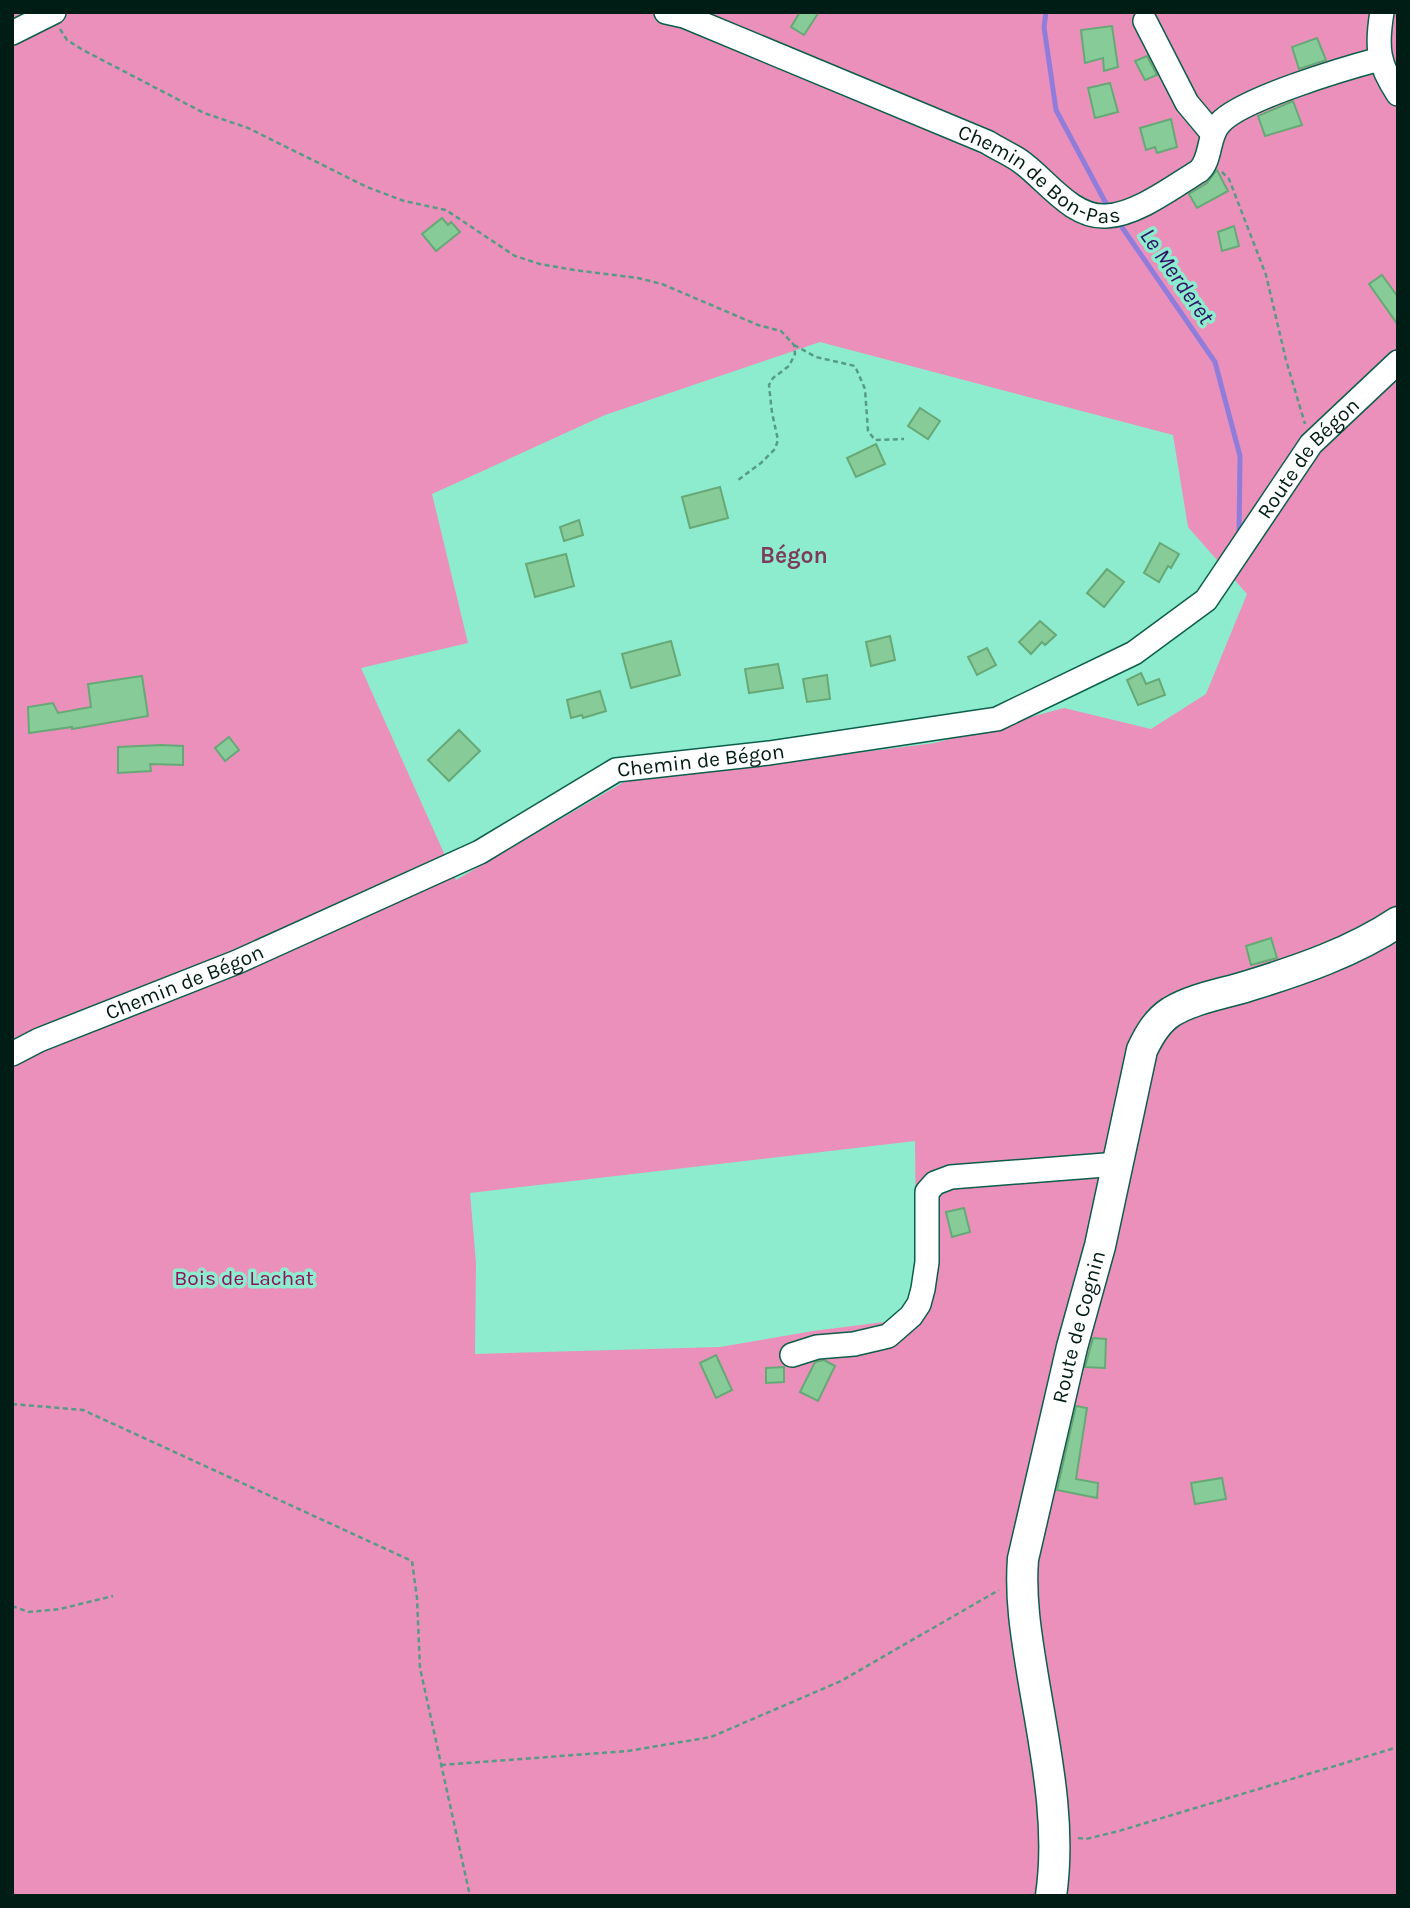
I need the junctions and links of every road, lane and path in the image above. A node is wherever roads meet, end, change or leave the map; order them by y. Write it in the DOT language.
graph roads {
  1 [pos="1382,12"];
  2 [pos="52,13"];
  3 [pos="678,13"];
  4 [pos="1145,21"];
  5 [pos="12,33"];
  6 [pos="1380,59"];
  7 [pos="1398,94"];
  8 [pos="1210,145"];
  9 [pos="794,345"];
  10 [pos="1398,362"];
  11 [pos="904,439"];
  12 [pos="1311,443"];
  13 [pos="738,480"];
  14 [pos="1230,564"];
  15 [pos="1398,922"];
  16 [pos="12,1054"];
  17 [pos="1118,1164"];
  18 [pos="792,1355"];
  19 [pos="12,1404"];
  20 [pos="1021,1583"];
  21 [pos="113,1596"];
  22 [pos="12,1606"];
  23 [pos="1398,1747"];
  24 [pos="441,1765"];
  25 [pos="1055,1837"];
  26 [pos="470,1896"];
  27 [pos="1051,1896"];
  1 -- 6 [label="street"];
  2 -- 5 [label="street"];
  2 -- 9 [label="path"];
  3 -- 8 [label="street, Chemin de Bon-Pas"];
  4 -- 8 [label="street"];
  6 -- 7 [label="street"];
  6 -- 8 [label="street, Chemin de Bon-Pas"];
  8 -- 12 [label="path"];
  9 -- 11 [label="path"];
  9 -- 13 [label="path"];
  10 -- 12 [label="street, Route de Bégon"];
  12 -- 14 [label="street, Route de Bégon"];
  14 -- 16 [label="street, Chemin de Bégon"];
  15 -- 17 [label="main road, Route de Cognin"];
  17 -- 18 [label="street"];
  17 -- 20 [label="main road, Route de Cognin"];
  19 -- 24 [label="path"];
  20 -- 24 [label="path"];
  20 -- 25 [label="main road, Route de Cognin"];
  21 -- 22 [label="path"];
  23 -- 25 [label="path"];
  24 -- 26 [label="path"];
  25 -- 27 [label="main road, Route de Cognin"];
}
